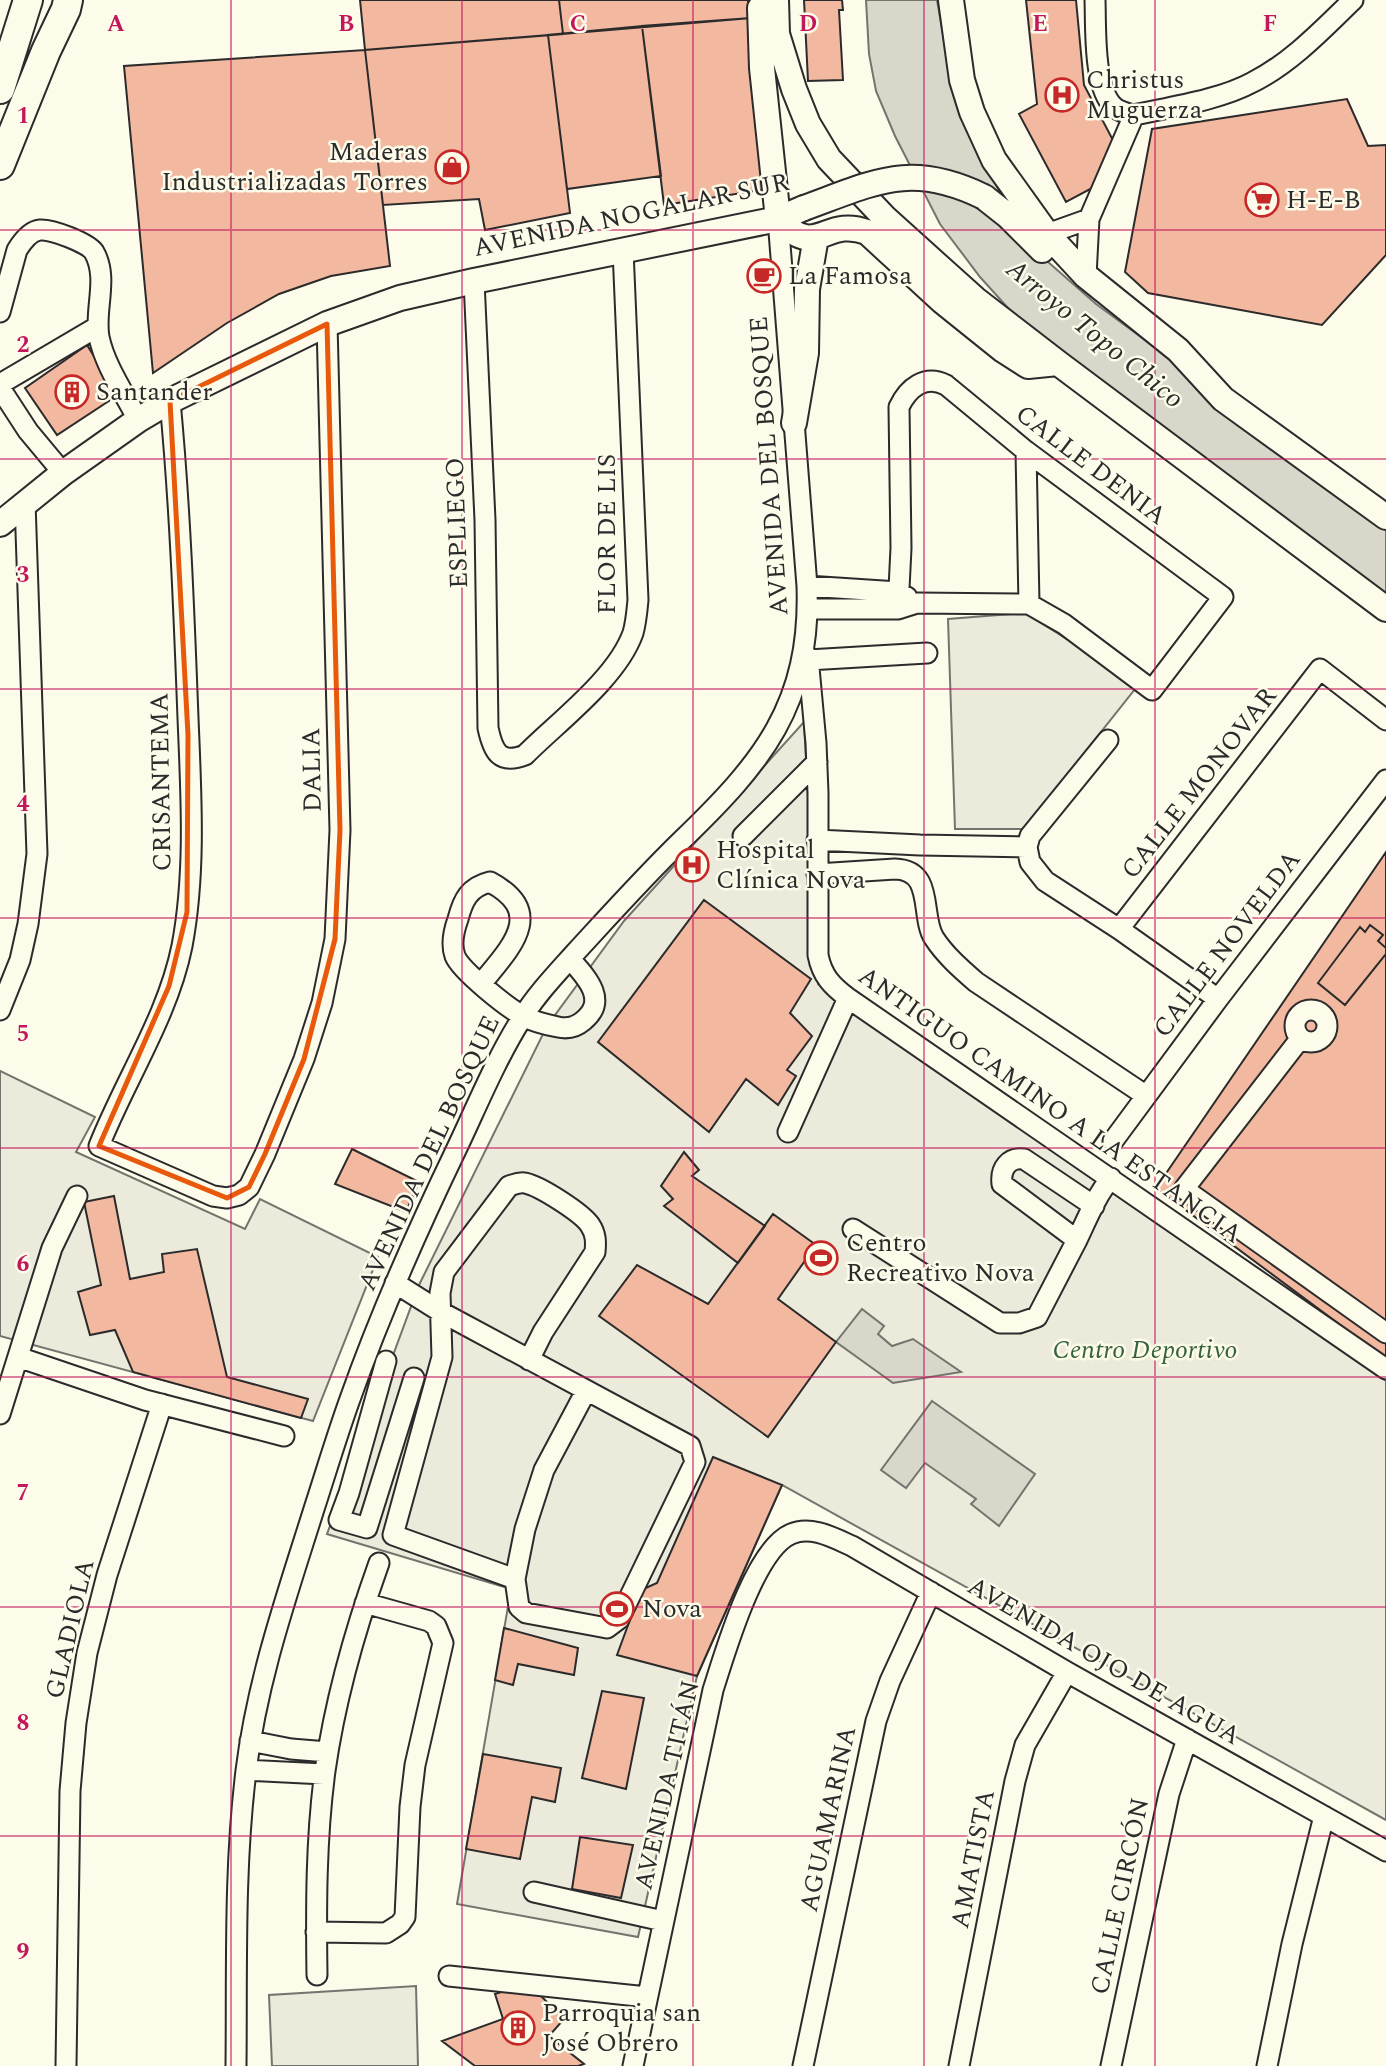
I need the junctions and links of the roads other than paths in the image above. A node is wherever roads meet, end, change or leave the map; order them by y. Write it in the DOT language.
graph roads {
  1 [pos="28,0"];
  2 [pos="760,0"];
  3 [pos="776,0"];
  4 [pos="951,0"];
  5 [pos="1095,0"];
  6 [pos="1353,0"];
  7 [pos="70,3"];
  8 [pos="0,89"];
  9 [pos="1134,115"];
  10 [pos="0,165"];
  11 [pos="778,219"];
  12 [pos="1089,219"];
  13 [pos="1046,234"];
  14 [pos="816,237"];
  15 [pos="623,250"];
  16 [pos="1086,276"];
  17 [pos="474,281"];
  18 [pos="0,312"];
  19 [pos="327,324"];
  20 [pos="97,327"];
  21 [pos="1058,363"];
  22 [pos="0,386"];
  23 [pos="1223,399"];
  24 [pos="170,401"];
  25 [pos="138,420"];
  26 [pos="794,423"];
  27 [pos="1026,451"];
  28 [pos="63,473"];
  29 [pos="0,499"];
  30 [pos="25,502"];
  31 [pos="1386,517"];
  32 [pos="0,524"];
  33 [pos="807,586"];
  34 [pos="898,601"];
  35 [pos="1029,604"];
  36 [pos="808,609"];
  37 [pos="1386,609"];
  38 [pos="807,651"];
  39 [pos="927,653"];
  40 [pos="1386,720"];
  41 [pos="1108,740"];
  42 [pos="505,759"];
  43 [pos="817,762"];
  44 [pos="1386,780"];
  45 [pos="743,836"];
  46 [pos="817,840"];
  47 [pos="1027,847"];
  48 [pos="817,874"];
  49 [pos="1119,929"];
  50 [pos="570,959"];
  51 [pos="481,984"];
  52 [pos="848,998"];
  53 [pos="1217,999"];
  54 [pos="0,1010"];
  55 [pos="523,1016"];
  56 [pos="1300,1039"];
  57 [pos="1145,1096"];
  58 [pos="788,1132"];
  59 [pos="1113,1141"];
  60 [pos="99,1146"];
  61 [pos="1111,1178"];
  62 [pos="1184,1189"];
  63 [pos="76,1196"];
  64 [pos="1094,1206"];
  65 [pos="1164,1215"];
  66 [pos="853,1229"];
  67 [pos="1077,1240"];
  68 [pos="396,1283"];
  69 [pos="441,1312"];
  70 [pos="1386,1333"];
  71 [pos="368,1350"];
  72 [pos="18,1357"];
  73 [pos="529,1360"];
  74 [pos="386,1361"];
  75 [pos="1386,1369"];
  76 [pos="414,1378"];
  77 [pos="434,1388"];
  78 [pos="586,1391"];
  79 [pos="162,1404"];
  80 [pos="0,1414"];
  81 [pos="284,1436"];
  82 [pos="368,1528"];
  83 [pos="792,1533"];
  84 [pos="393,1535"];
  85 [pos="379,1563"];
  86 [pos="515,1578"];
  87 [pos="931,1592"];
  88 [pos="365,1602"];
  89 [pos="1067,1672"];
  90 [pos="1188,1739"];
  91 [pos="250,1741"];
  92 [pos="328,1752"];
  93 [pos="246,1770"];
  94 [pos="324,1774"];
  95 [pos="1324,1816"];
  96 [pos="1386,1851"];
  97 [pos="534,1892"];
  98 [pos="663,1921"];
  99 [pos="316,1932"];
  100 [pos="317,1975"];
  101 [pos="449,1976"];
  102 [pos="647,1997"];
  103 [pos="66,2066"];
  104 [pos="236,2066"];
  105 [pos="633,2066"];
  106 [pos="803,2066"];
  107 [pos="959,2066"];
  108 [pos="1111,2066"];
  109 [pos="1267,2066"];
  1 -- 8 [label="highway"];
  2 -- 11 [label="main road"];
  3 -- 21 [label="main road"];
  4 -- 13 [label="main road"];
  5 -- 9 [label="street"];
  6 -- 9 [label="street"];
  7 -- 10 [label="highway"];
  9 -- 12 [label="street"];
  11 -- 14 [label="main road"];
  11 -- 15 [label="main road, AVENIDA NOGALAR SUR"];
  11 -- 23 [label="main road, AVENIDA NOGALAR SUR, bridge"];
  11 -- 26 [label="street, AVENIDA DEL BOSQUE"];
  12 -- 13 [label="street"];
  12 -- 16 [label="street"];
  13 -- 16 [label="main road"];
  14 -- 21 [label="main road"];
  14 -- 26 [label="main road"];
  15 -- 17 [label="main road, AVENIDA NOGALAR SUR"];
  15 -- 42 [label="street, FLOR DE LIS"];
  16 -- 23 [label="main road"];
  17 -- 19 [label="main road, AVENIDA NOGALAR SUR"];
  17 -- 42 [label="street, ESPLIEGO"];
  18 -- 20 [label="street"];
  19 -- 24 [label="main road, AVENIDA NOGALAR SUR"];
  19 -- 60 [label="street, DALIA"];
  20 -- 22 [label="street"];
  20 -- 25 [label="street"];
  21 -- 37 [label="main road"];
  22 -- 28 [label="street"];
  23 -- 31 [label="main road"];
  24 -- 25 [label="main road, AVENIDA NOGALAR SUR"];
  24 -- 60 [label="street, CRISANTEMA"];
  25 -- 28 [label="main road, AVENIDA NOGALAR SUR"];
  26 -- 33 [label="street, AVENIDA DEL BOSQUE"];
  27 -- 34 [label="street, CALLE DENIA"];
  27 -- 35 [label="street"];
  27 -- 35 [label="street, CALLE DENIA"];
  28 -- 30 [label="main road, AVENIDA NOGALAR SUR"];
  29 -- 30 [label="main road"];
  30 -- 32 [label="main road, AVENIDA NOGALAR SUR"];
  30 -- 54 [label="street"];
  33 -- 34 [label="street"];
  33 -- 36 [label="street, AVENIDA DEL BOSQUE"];
  34 -- 35 [label="street"];
  34 -- 36 [label="street"];
  36 -- 38 [label="street, AVENIDA DEL BOSQUE"];
  38 -- 39 [label="street"];
  38 -- 43 [label="street, ANTIGUO CAMINO A LA ESTANCIA"];
  38 -- 50 [label="street, AVENIDA DEL BOSQUE"];
  40 -- 49 [label="street, CALLE MONOVAR"];
  41 -- 47 [label="street"];
  43 -- 45 [label="street"];
  43 -- 46 [label="street, ANTIGUO CAMINO A LA ESTANCIA"];
  44 -- 53 [label="street, CALLE NOVELDA"];
  46 -- 47 [label="street"];
  46 -- 48 [label="street, ANTIGUO CAMINO A LA ESTANCIA"];
  47 -- 49 [label="street"];
  48 -- 52 [label="street, ANTIGUO CAMINO A LA ESTANCIA"];
  48 -- 57 [label="street"];
  49 -- 53 [label="street"];
  50 -- 55 [label="street, AVENIDA DEL BOSQUE"];
  50 -- 55 [label="street"];
  51 -- 51 [label="street"];
  51 -- 55 [label="street"];
  52 -- 58 [label="street"];
  52 -- 61 [label="street, ANTIGUO CAMINO A LA ESTANCIA"];
  53 -- 57 [label="street, CALLE NOVELDA"];
  55 -- 68 [label="street, AVENIDA DEL BOSQUE"];
  56 -- 62 [label="street"];
  57 -- 59 [label="street, CALLE NOVELDA"];
  61 -- 64 [label="street"];
  61 -- 65 [label="street, ANTIGUO CAMINO A LA ESTANCIA"];
  62 -- 65 [label="street"];
  62 -- 70 [label="street"];
  63 -- 72 [label="street"];
  64 -- 67 [label="street"];
  64 -- 67 [label="street"];
  65 -- 75 [label="street, ANTIGUO CAMINO A LA ESTANCIA"];
  66 -- 67 [label="street"];
  68 -- 69 [label="street"];
  68 -- 71 [label="street, AVENIDA DEL BOSQUE"];
  69 -- 73 [label="street"];
  69 -- 73 [label="street"];
  69 -- 77 [label="street"];
  71 -- 74 [label="street"];
  71 -- 91 [label="street, AVENIDA DEL BOSQUE"];
  72 -- 79 [label="street"];
  72 -- 80 [label="street"];
  73 -- 78 [label="street"];
  74 -- 76 [label="street"];
  74 -- 82 [label="street"];
  76 -- 77 [label="street"];
  76 -- 82 [label="street"];
  77 -- 84 [label="street"];
  78 -- 86 [label="street"];
  78 -- 86 [label="street"];
  79 -- 81 [label="street"];
  79 -- 103 [label="street, GLADIOLA"];
  82 -- 84 [label="street"];
  83 -- 87 [label="street, AVENIDA OJO DE AGUA"];
  83 -- 98 [label="street, AVENIDA TITÁN"];
  84 -- 86 [label="street"];
  85 -- 88 [label="street"];
  87 -- 89 [label="street, AVENIDA OJO DE AGUA"];
  87 -- 106 [label="street, AGUAMARINA"];
  88 -- 92 [label="street"];
  88 -- 99 [label="street"];
  89 -- 90 [label="street, AVENIDA OJO DE AGUA"];
  89 -- 107 [label="street, AMATISTA"];
  90 -- 95 [label="street, AVENIDA OJO DE AGUA"];
  90 -- 108 [label="street, CALLE CIRCÓN"];
  91 -- 92 [label="street"];
  91 -- 93 [label="street, AVENIDA DEL BOSQUE"];
  92 -- 94 [label="street"];
  93 -- 94 [label="street"];
  93 -- 104 [label="street, AVENIDA DEL BOSQUE"];
  94 -- 99 [label="street"];
  95 -- 96 [label="street, AVENIDA OJO DE AGUA"];
  95 -- 109 [label="street"];
  97 -- 98 [label="street"];
  98 -- 102 [label="street, AVENIDA TITÁN"];
  99 -- 100 [label="street"];
  101 -- 102 [label="street"];
  102 -- 105 [label="street, AVENIDA TITÁN"];
}
